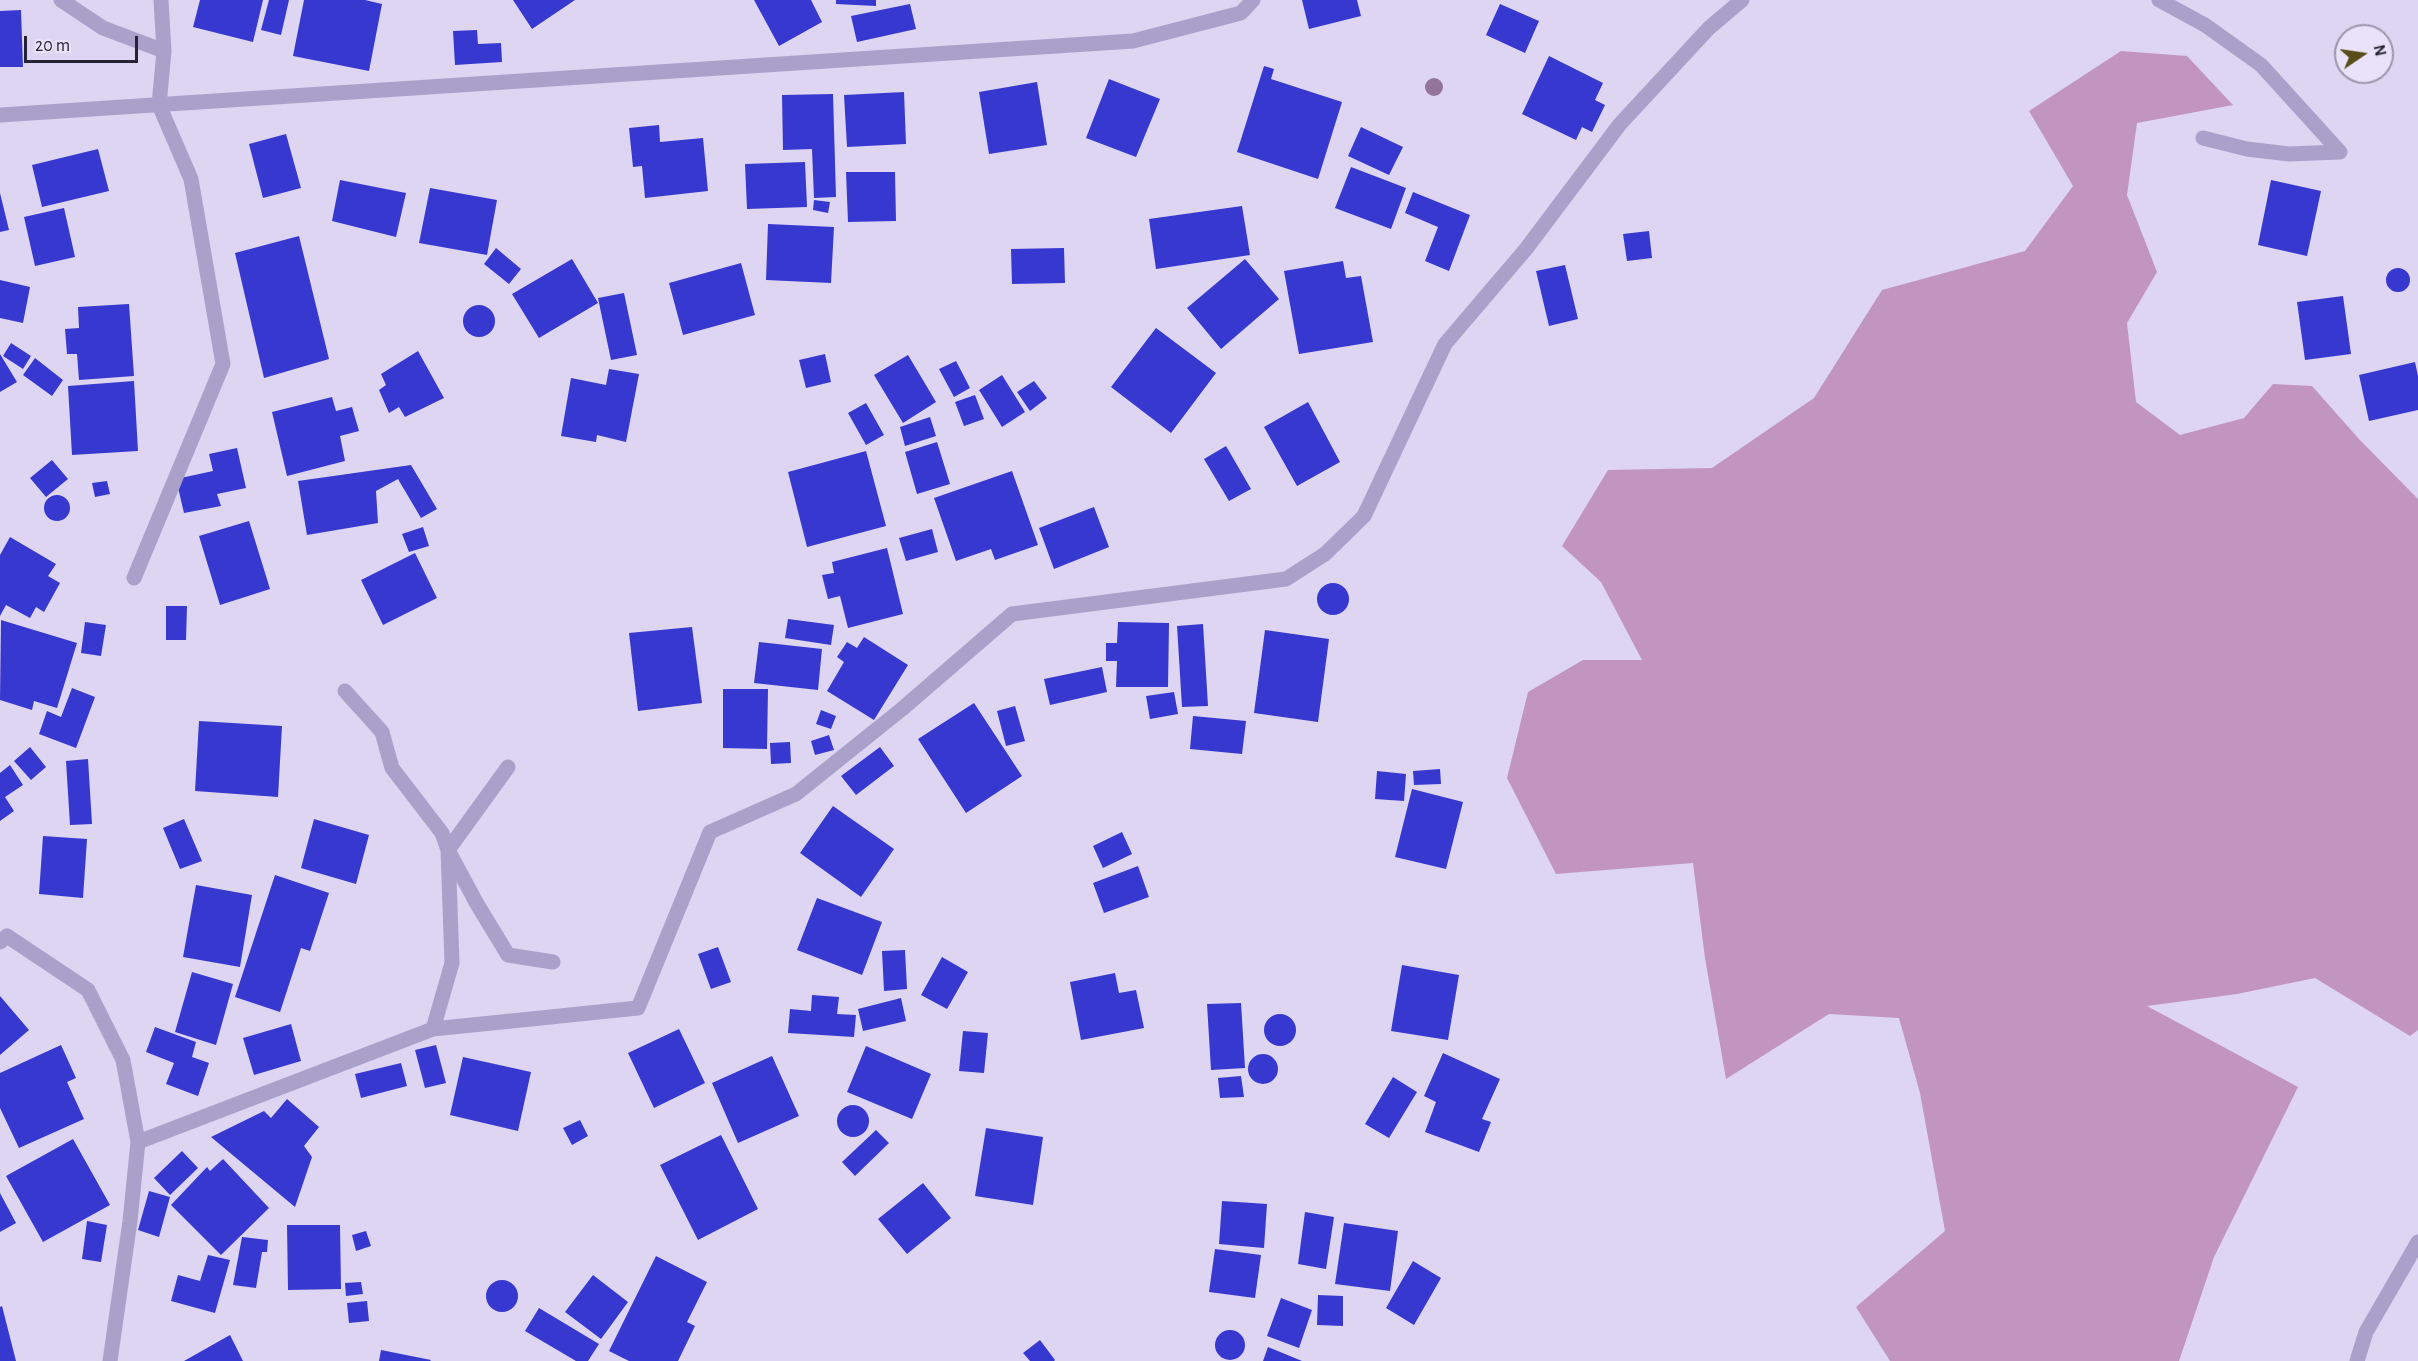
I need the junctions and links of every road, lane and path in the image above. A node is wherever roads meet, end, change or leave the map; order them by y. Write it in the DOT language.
graph roads {
  1 [pos="61,0"];
  2 [pos="161,0"];
  3 [pos="1253,0"];
  4 [pos="1742,0"];
  5 [pos="2159,0"];
  6 [pos="164,51"];
  7 [pos="159,105"];
  8 [pos="0,115"];
  9 [pos="2203,138"];
  10 [pos="134,578"];
  11 [pos="345,691"];
  12 [pos="508,767"];
  13 [pos="448,850"];
  14 [pos="0,942"];
  15 [pos="553,962"];
  16 [pos="432,1029"];
  17 [pos="138,1142"];
  18 [pos="2418,1242"];
  19 [pos="110,1361"];
  20 [pos="2357,1361"];
  1 -- 6 [label="street"];
  2 -- 6 [label="street"];
  3 -- 7 [label="street"];
  4 -- 16 [label="street"];
  5 -- 9 [label="street"];
  6 -- 7 [label="street"];
  7 -- 8 [label="street"];
  7 -- 10 [label="street"];
  11 -- 13 [label="street"];
  12 -- 13 [label="street"];
  13 -- 15 [label="street"];
  13 -- 16 [label="street"];
  14 -- 17 [label="street"];
  16 -- 17 [label="street"];
  17 -- 19 [label="street"];
  18 -- 20 [label="street"];
}
